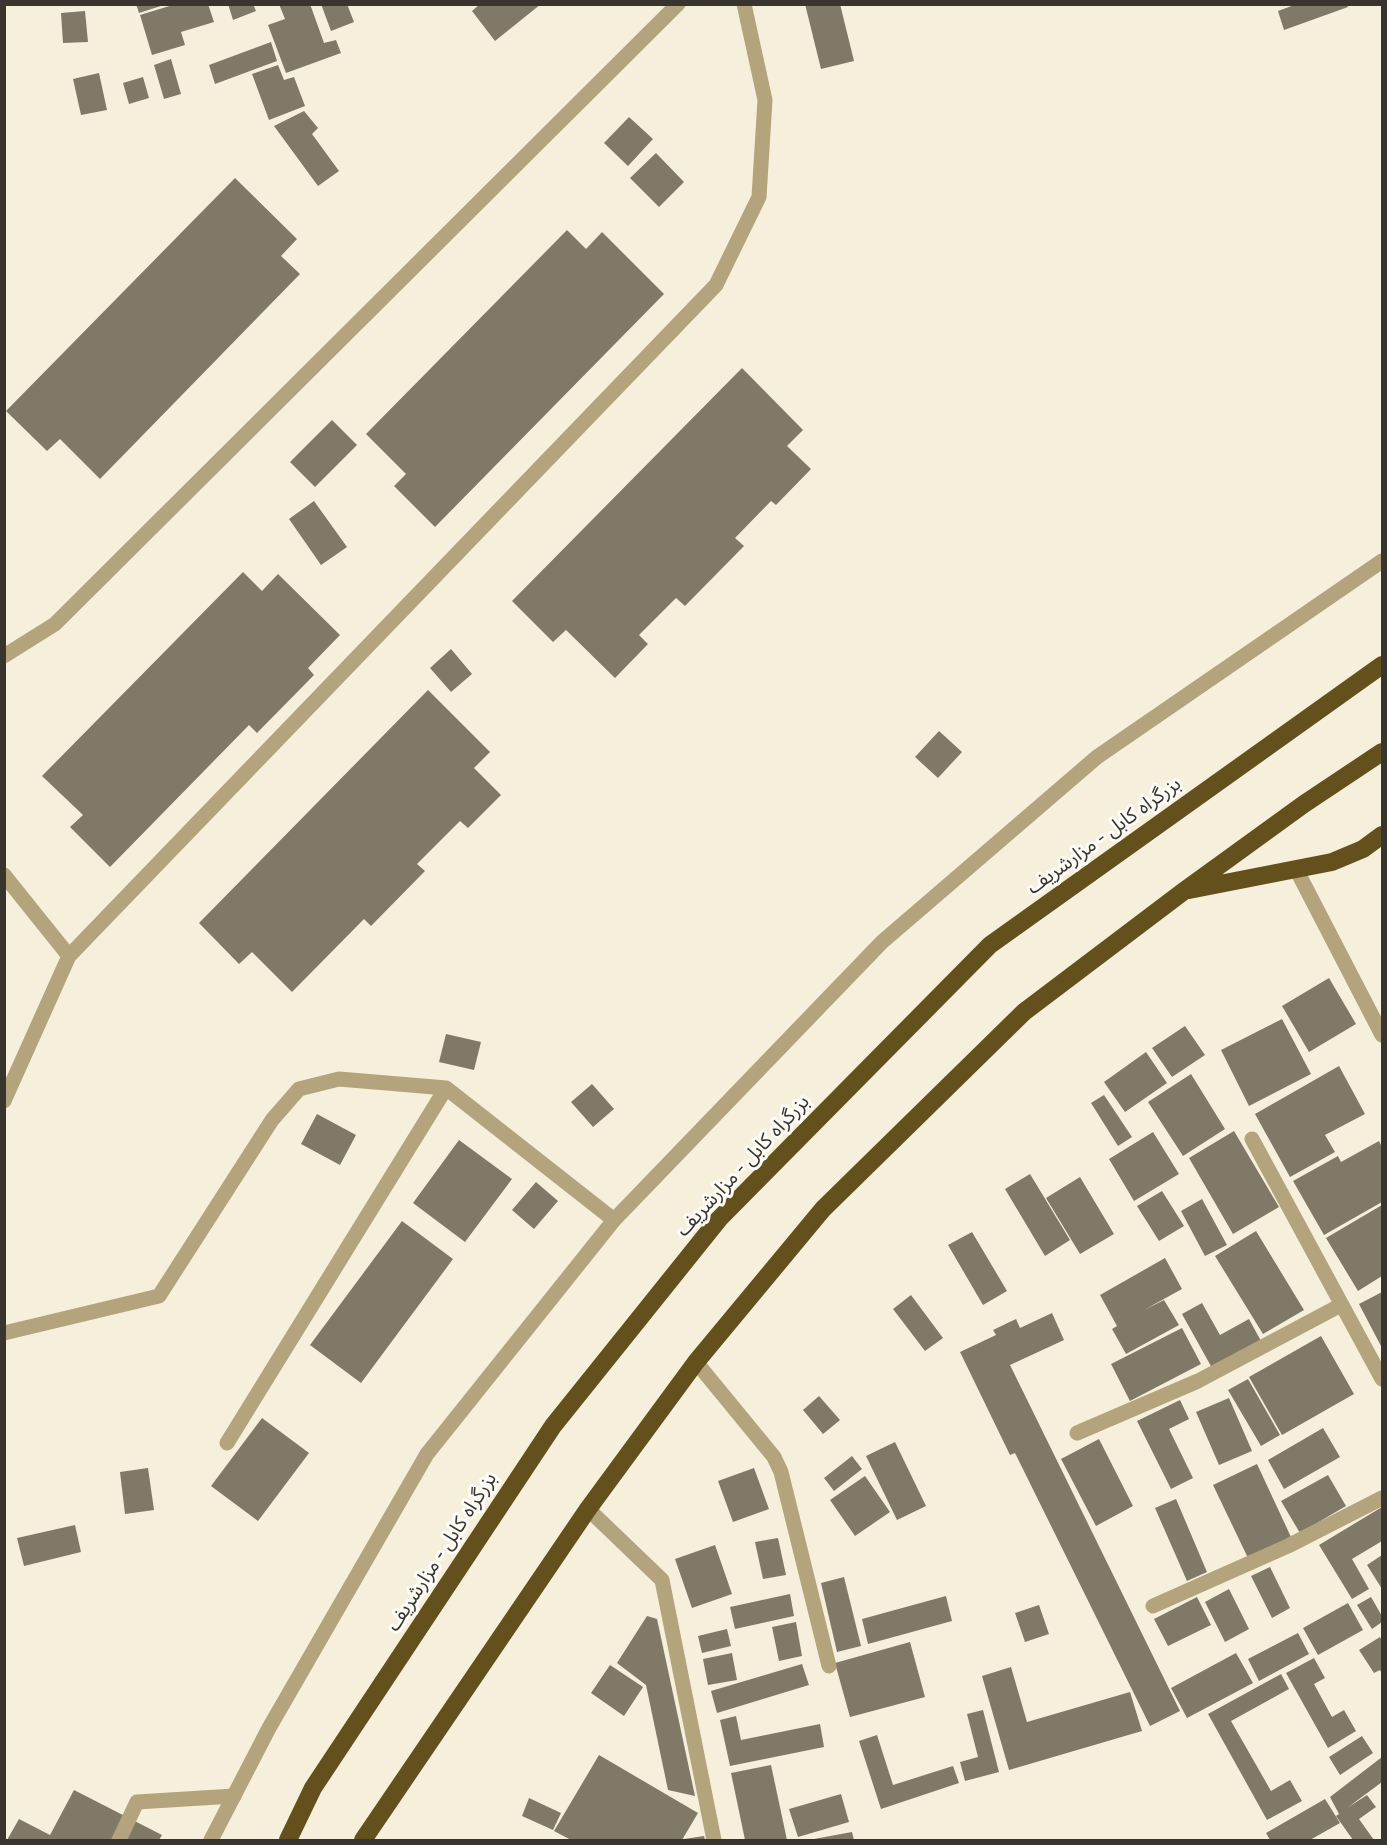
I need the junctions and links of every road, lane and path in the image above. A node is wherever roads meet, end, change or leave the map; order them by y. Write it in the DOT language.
graph roads {
  1 [pos="678,4"];
  2 [pos="744,4"];
  3 [pos="1383,561"];
  4 [pos="4,656"];
  5 [pos="1383,664"];
  6 [pos="1383,752"];
  7 [pos="1383,835"];
  8 [pos="1296,869"];
  9 [pos="4,875"];
  10 [pos="1184,891"];
  11 [pos="69,956"];
  12 [pos="1383,1035"];
  13 [pos="446,1088"];
  14 [pos="4,1101"];
  15 [pos="1252,1139"];
  16 [pos="614,1221"];
  17 [pos="1341,1305"];
  18 [pos="4,1333"];
  19 [pos="696,1362"];
  20 [pos="1383,1379"];
  21 [pos="1077,1433"];
  22 [pos="226,1443"];
  23 [pos="1383,1498"];
  24 [pos="588,1509"];
  25 [pos="1153,1606"];
  26 [pos="829,1666"];
  27 [pos="234,1796"];
  28 [pos="119,1840"];
  29 [pos="212,1840"];
  30 [pos="288,1840"];
  31 [pos="363,1840"];
  32 [pos="714,1840"];
  1 -- 4 [label="street"];
  2 -- 11 [label="street"];
  3 -- 16 [label="street"];
  5 -- 30 [label="highway, بزرگراه کابل - مزارشریف"];
  6 -- 10 [label="highway"];
  7 -- 8 [label="highway"];
  8 -- 10 [label="highway"];
  8 -- 12 [label="street"];
  9 -- 11 [label="street"];
  10 -- 19 [label="highway"];
  11 -- 14 [label="street"];
  13 -- 16 [label="street"];
  13 -- 18 [label="street"];
  13 -- 22 [label="street"];
  15 -- 17 [label="street"];
  16 -- 27 [label="street"];
  17 -- 20 [label="street"];
  17 -- 21 [label="street"];
  19 -- 24 [label="highway"];
  19 -- 26 [label="street"];
  23 -- 25 [label="street"];
  24 -- 31 [label="highway"];
  24 -- 32 [label="street"];
  27 -- 28 [label="street"];
  27 -- 29 [label="street"];
}
